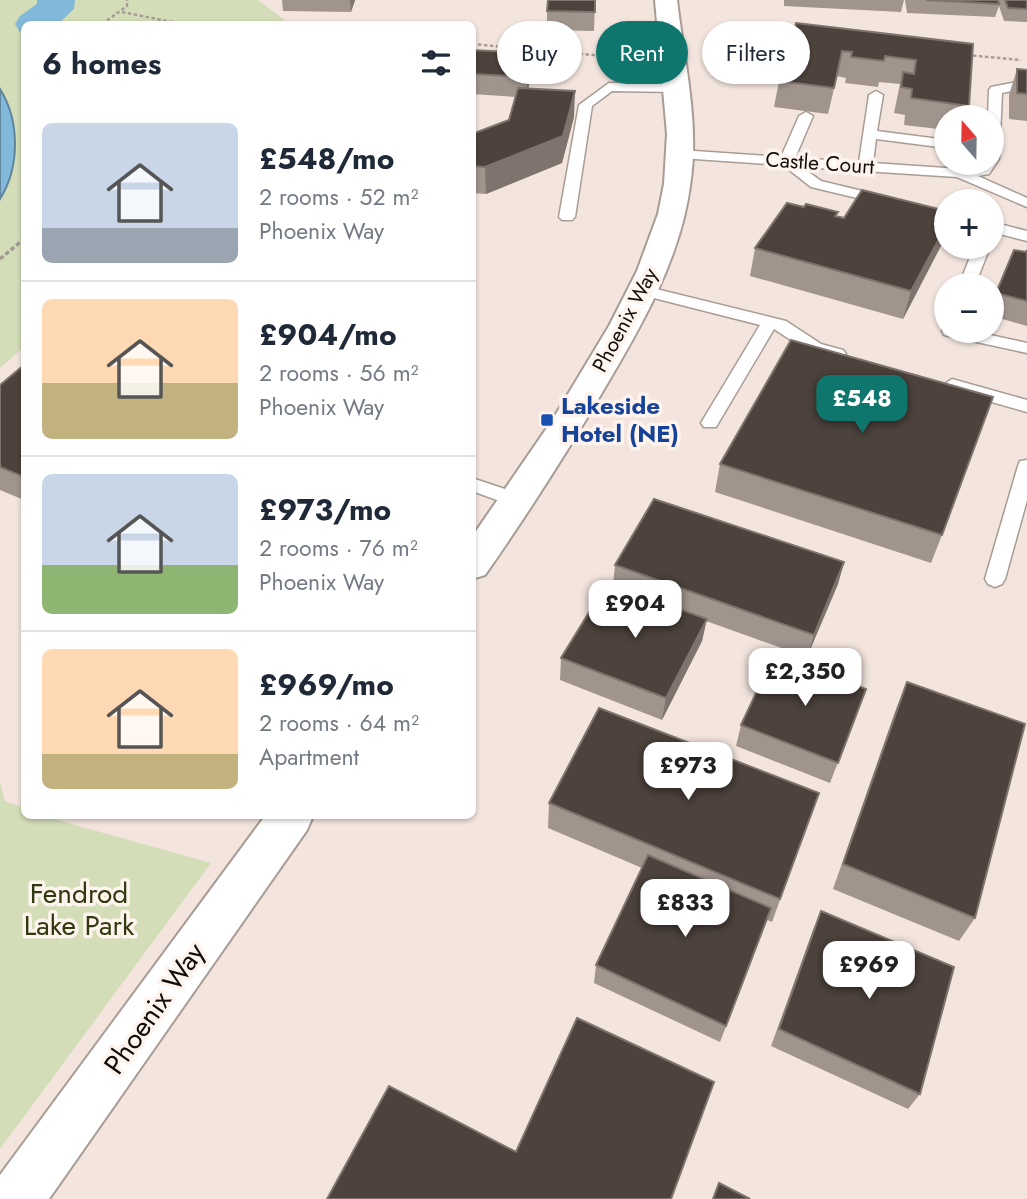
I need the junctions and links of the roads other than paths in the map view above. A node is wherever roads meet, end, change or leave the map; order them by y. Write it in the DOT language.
graph roads {
  1 [pos="666,0"];
  2 [pos="668,21"];
  3 [pos="627,84"];
  4 [pos="675,84"];
  5 [pos="1027,84"];
  6 [pos="876,94"];
  7 [pos="995,105"];
  8 [pos="806,116"];
  9 [pos="870,134"];
  10 [pos="934,142"];
  11 [pos="680,153"];
  12 [pos="786,161"];
  13 [pos="865,167"];
  14 [pos="934,171"];
  15 [pos="964,175"];
  16 [pos="1027,203"];
  17 [pos="907,206"];
  18 [pos="567,217"];
  19 [pos="1004,230"];
  20 [pos="1027,236"];
  21 [pos="644,291"];
  22 [pos="770,323"];
  23 [pos="1004,343"];
  24 [pos="1027,348"];
  25 [pos="855,359"];
  26 [pos="934,380"];
  27 [pos="1027,406"];
  28 [pos="710,423"];
  29 [pos="1027,466"];
  30 [pos="476,485"];
  31 [pos="520,501"];
  32 [pos="476,560"];
  33 [pos="995,579"];
  34 [pos="289,819"];
  35 [pos="16,1199"];
  1 -- 2 [label="street, Phoenix Way"];
  3 -- 18 [label="lane"];
  4 -- 11 [label="street, Phoenix Way"];
  5 -- 7 [label="lane, Castle Court"];
  6 -- 9 [label="lane"];
  8 -- 12 [label="lane"];
  9 -- 10 [label="lane"];
  9 -- 13 [label="lane"];
  11 -- 12 [label="lane, Castle Court"];
  11 -- 21 [label="street, Phoenix Way"];
  12 -- 13 [label="lane, Castle Court"];
  12 -- 17 [label="lane"];
  13 -- 14 [label="lane, Castle Court"];
  15 -- 16 [label="lane, Castle Court"];
  19 -- 20 [label="lane"];
  21 -- 22 [label="lane"];
  21 -- 31 [label="street, Phoenix Way"];
  22 -- 25 [label="lane"];
  22 -- 28 [label="lane"];
  23 -- 24 [label="lane"];
  26 -- 27 [label="lane"];
  29 -- 33 [label="lane"];
  30 -- 31 [label="lane"];
  31 -- 32 [label="street, Phoenix Way"];
  34 -- 35 [label="street, Phoenix Way"];
}
